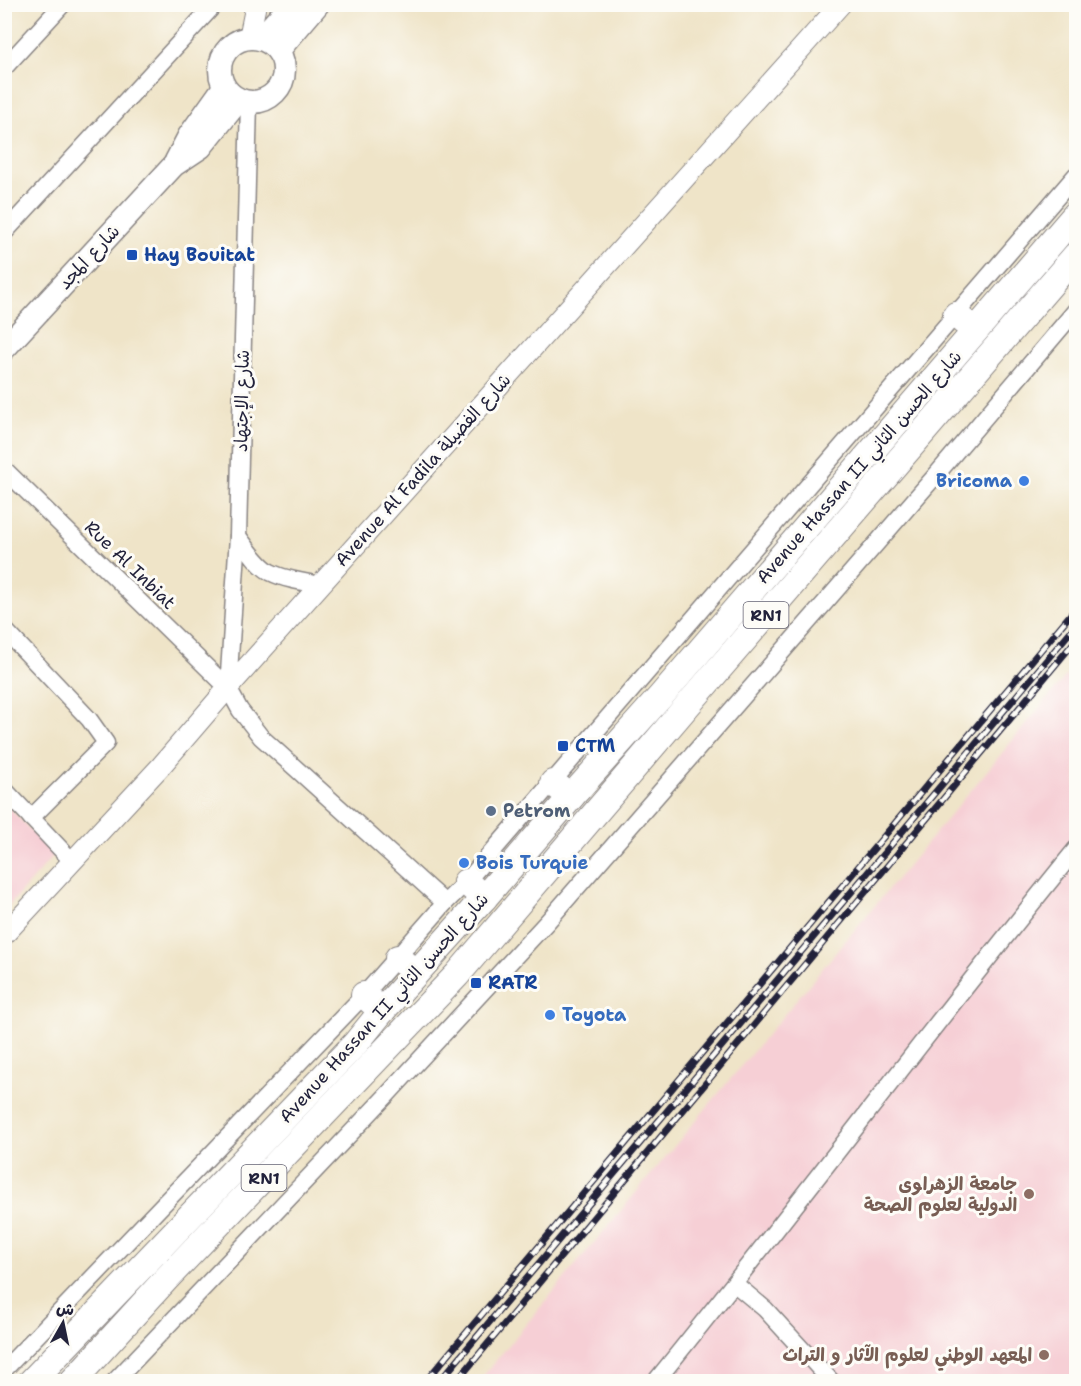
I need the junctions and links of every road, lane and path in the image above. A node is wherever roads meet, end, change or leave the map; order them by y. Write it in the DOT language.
graph roads {
  1 [pos="63,4"];
  2 [pos="215,4"];
  3 [pos="256,4"];
  4 [pos="291,4"];
  5 [pos="318,4"];
  6 [pos="841,4"];
  7 [pos="262,43"];
  8 [pos="4,68"];
  9 [pos="238,96"];
  10 [pos="1077,175"];
  11 [pos="1077,214"];
  12 [pos="4,233"];
  13 [pos="1077,255"];
  14 [pos="1077,310"];
  15 [pos="956,315"];
  16 [pos="975,331"];
  17 [pos="8,338"];
  18 [pos="7,477"];
  19 [pos="238,536"];
  20 [pos="321,585"];
  21 [pos="4,629"];
  22 [pos="231,693"];
  23 [pos="4,789"];
  24 [pos="562,790"];
  25 [pos="31,818"];
  26 [pos="1077,849"];
  27 [pos="72,861"];
  28 [pos="475,890"];
  29 [pos="445,903"];
  30 [pos="4,935"];
  31 [pos="407,966"];
  32 [pos="373,1003"];
  33 [pos="735,1284"];
  34 [pos="4,1370"];
  35 [pos="31,1382"];
  36 [pos="72,1382"];
  37 [pos="114,1382"];
  38 [pos="655,1382"];
  39 [pos="832,1382"];
  1 -- 8 [label="street"];
  2 -- 12 [label="street"];
  3 -- 7 [label="street"];
  4 -- 7 [label="main road"];
  5 -- 7 [label="main road"];
  6 -- 20 [label="street, Avenue Al Fadila شارع الفضيلة"];
  7 -- 9 [label="main road"];
  7 -- 9 [label="main road, شارع المجد"];
  9 -- 17 [label="main road, شارع المجد"];
  9 -- 19 [label="street, شارع الإجتهاد"];
  10 -- 15 [label="street"];
  11 -- 16 [label="main road, Avenue Hassan II شارع الحسن الثاني / RN1"];
  13 -- 36 [label="main road, Avenue Hassan II شارع الحسن الثاني / RN1"];
  14 -- 37 [label="street"];
  15 -- 16 [label="main road"];
  15 -- 24 [label="street"];
  16 -- 24 [label="main road, Avenue Hassan II شارع الحسن الثاني / RN1"];
  18 -- 22 [label="street, Rue Al Inbiat"];
  19 -- 20 [label="street"];
  19 -- 22 [label="street, شارع الإجتهاد"];
  20 -- 22 [label="street, Avenue Al Fadila شارع الفضيلة"];
  21 -- 25 [label="street"];
  22 -- 27 [label="street, Avenue Al Fadila شارع الفضيلة"];
  22 -- 29 [label="street, Rue Al Inbiat"];
  23 -- 25 [label="street"];
  24 -- 28 [label="main road, Avenue Hassan II شارع الحسن الثاني / RN1"];
  25 -- 27 [label="street"];
  26 -- 33 [label="street"];
  27 -- 30 [label="street, Avenue Al Fadila شارع الفضيلة"];
  28 -- 29 [label="street"];
  28 -- 31 [label="main road, Avenue Hassan II شارع الحسن الثاني / RN1"];
  29 -- 31 [label="street"];
  31 -- 32 [label="main road, Avenue Hassan II شارع الحسن الثاني / RN1"];
  32 -- 34 [label="street"];
  32 -- 35 [label="main road, Avenue Hassan II شارع الحسن الثاني / RN1"];
  33 -- 38 [label="street"];
  33 -- 39 [label="street"];
}
